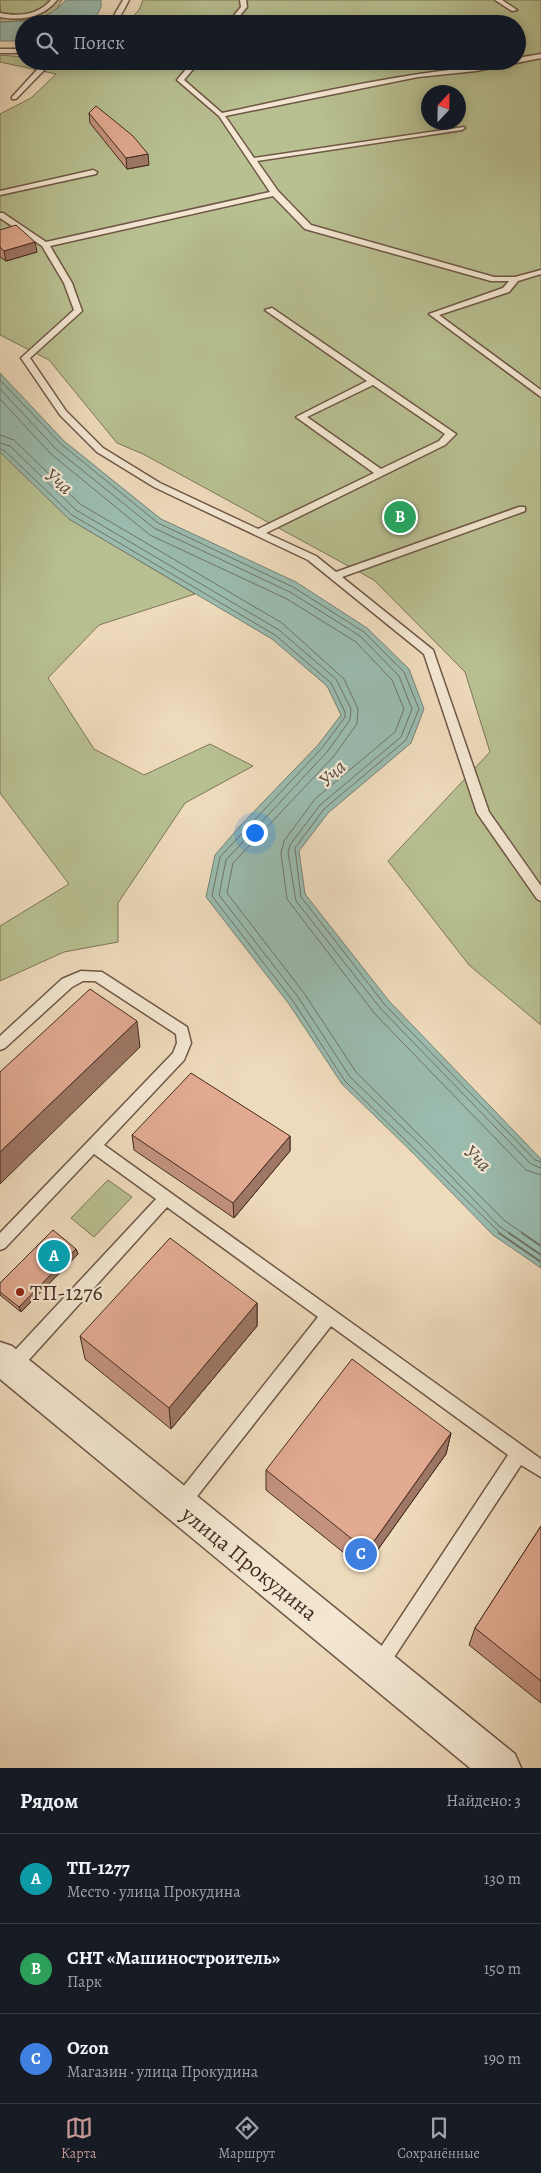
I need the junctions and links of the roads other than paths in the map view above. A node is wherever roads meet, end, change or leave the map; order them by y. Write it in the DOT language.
graph roads {
  1 [pos="54,0"];
  2 [pos="126,0"];
  3 [pos="243,0"];
  4 [pos="498,0"];
  5 [pos="514,10"];
  6 [pos="0,15"];
  7 [pos="29,15"];
  8 [pos="117,15"];
  9 [pos="237,15"];
  10 [pos="15,16"];
  11 [pos="0,51"];
  12 [pos="15,52"];
  13 [pos="541,56"];
  14 [pos="526,58"];
  15 [pos="39,70"];
  16 [pos="189,70"];
  17 [pos="466,70"];
  18 [pos="14,98"];
  19 [pos="221,115"];
  20 [pos="449,130"];
  21 [pos="252,160"];
  22 [pos="93,172"];
  23 [pos="0,193"];
  24 [pos="275,193"];
  25 [pos="0,215"];
  26 [pos="45,245"];
  27 [pos="541,272"];
  28 [pos="515,279"];
  29 [pos="269,310"];
  30 [pos="373,381"];
  31 [pos="541,394"];
  32 [pos="380,473"];
  33 [pos="522,509"];
  34 [pos="258,533"];
  35 [pos="334,576"];
  36 [pos="541,896"];
  37 [pos="0,1044"];
  38 [pos="93,1145"];
  39 [pos="166,1198"];
  40 [pos="0,1243"];
  41 [pos="329,1316"];
  42 [pos="5,1363"];
  43 [pos="519,1453"];
  44 [pos="541,1469"];
  45 [pos="180,1505"];
  46 [pos="377,1668"];
  47 [pos="488,1764"];
  1 -- 7 [label="lane"];
  2 -- 8 [label="lane"];
  3 -- 9 [label="lane"];
  4 -- 5 [label="lane"];
  6 -- 10 [label="lane"];
  11 -- 12 [label="lane"];
  13 -- 14 [label="lane"];
  15 -- 18 [label="lane"];
  16 -- 19 [label="lane"];
  17 -- 19 [label="lane"];
  19 -- 21 [label="lane"];
  20 -- 21 [label="lane"];
  21 -- 24 [label="lane"];
  22 -- 23 [label="lane"];
  24 -- 26 [label="lane"];
  24 -- 28 [label="lane"];
  25 -- 26 [label="lane"];
  26 -- 34 [label="lane"];
  27 -- 28 [label="lane"];
  28 -- 31 [label="lane"];
  29 -- 30 [label="lane"];
  30 -- 32 [label="lane"];
  30 -- 32 [label="lane"];
  32 -- 34 [label="lane"];
  33 -- 35 [label="lane"];
  34 -- 35 [label="lane"];
  35 -- 36 [label="lane"];
  37 -- 38 [label="lane"];
  38 -- 39 [label="lane"];
  38 -- 40 [label="lane"];
  39 -- 41 [label="lane"];
  39 -- 42 [label="lane"];
  41 -- 43 [label="lane"];
  41 -- 45 [label="lane"];
  42 -- 45 [label="street, улица Прокудина"];
  43 -- 44 [label="lane"];
  43 -- 46 [label="lane"];
  45 -- 46 [label="street, улица Прокудина"];
  46 -- 47 [label="street, улица Прокудина"];
}
